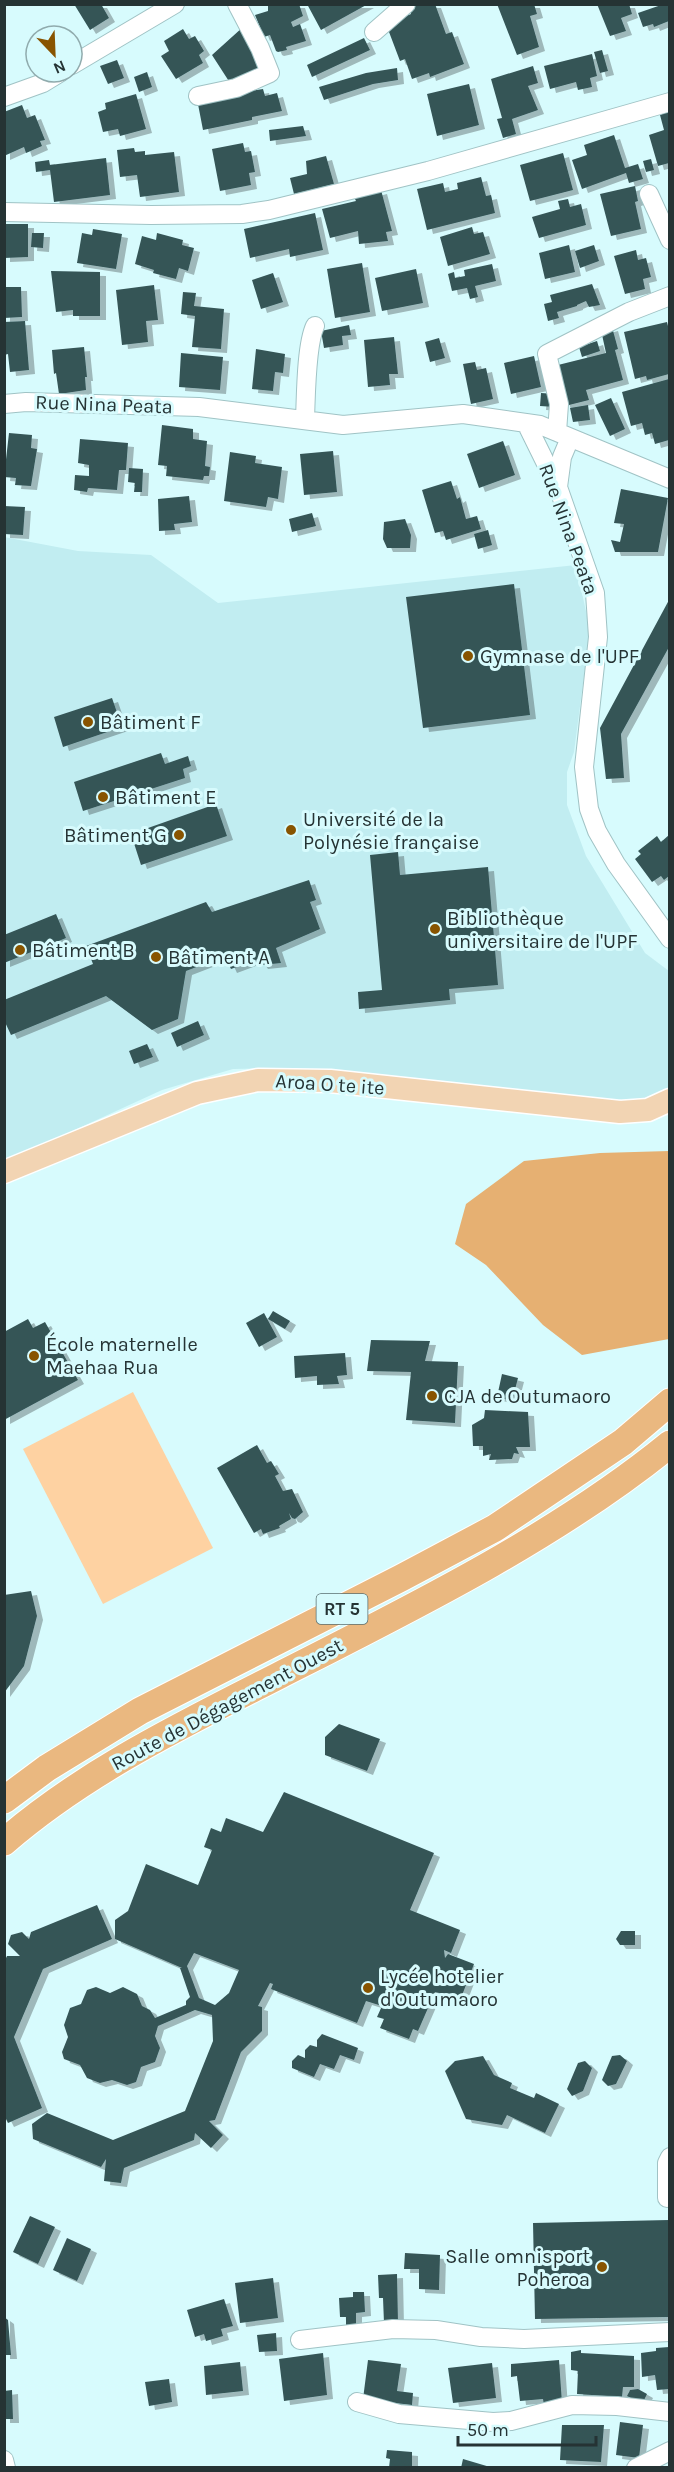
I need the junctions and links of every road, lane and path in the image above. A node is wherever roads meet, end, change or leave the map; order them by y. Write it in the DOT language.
graph roads {
  1 [pos="175,4"];
  2 [pos="237,4"];
  3 [pos="406,4"];
  4 [pos="374,32"];
  5 [pos="84,58"];
  6 [pos="40,84"];
  7 [pos="198,96"];
  8 [pos="4,97"];
  9 [pos="669,102"];
  10 [pos="649,194"];
  11 [pos="4,212"];
  12 [pos="669,240"];
  13 [pos="669,296"];
  14 [pos="315,326"];
  15 [pos="4,404"];
  16 [pos="305,419"];
  17 [pos="533,424"];
  18 [pos="564,435"];
  19 [pos="669,479"];
  20 [pos="558,487"];
  21 [pos="669,939"];
  22 [pos="669,1100"];
  23 [pos="4,1172"];
  24 [pos="669,1402"];
  25 [pos="669,1444"];
  26 [pos="4,1800"];
  27 [pos="4,1842"];
  28 [pos="669,2157"];
  29 [pos="667,2198"];
  30 [pos="669,2332"];
  31 [pos="300,2340"];
  32 [pos="357,2402"];
  33 [pos="669,2412"];
  34 [pos="669,2451"];
  35 [pos="4,2460"];
  36 [pos="6,2468"];
  37 [pos="636,2468"];
  1 -- 5 [label="street"];
  2 -- 7 [label="street"];
  3 -- 4 [label="street"];
  6 -- 8 [label="street"];
  9 -- 11 [label="street"];
  10 -- 12 [label="street"];
  13 -- 18 [label="street"];
  14 -- 16 [label="street"];
  15 -- 16 [label="street, Rue Nina Peata"];
  16 -- 17 [label="street, Rue Nina Peata"];
  17 -- 18 [label="street"];
  17 -- 20 [label="street, Rue Nina Peata"];
  18 -- 19 [label="street"];
  18 -- 20 [label="street"];
  20 -- 21 [label="street, Rue Nina Peata"];
  22 -- 23 [label="main road, Aroa O te ite"];
  24 -- 26 [label="highway, Route de Dégagement Ouest / RT 5"];
  25 -- 27 [label="highway, Route de Dégagement Ouest / RT 5"];
  28 -- 29 [label="street"];
  30 -- 31 [label="street"];
  32 -- 33 [label="street"];
  34 -- 37 [label="street"];
  35 -- 36 [label="street"];
}
